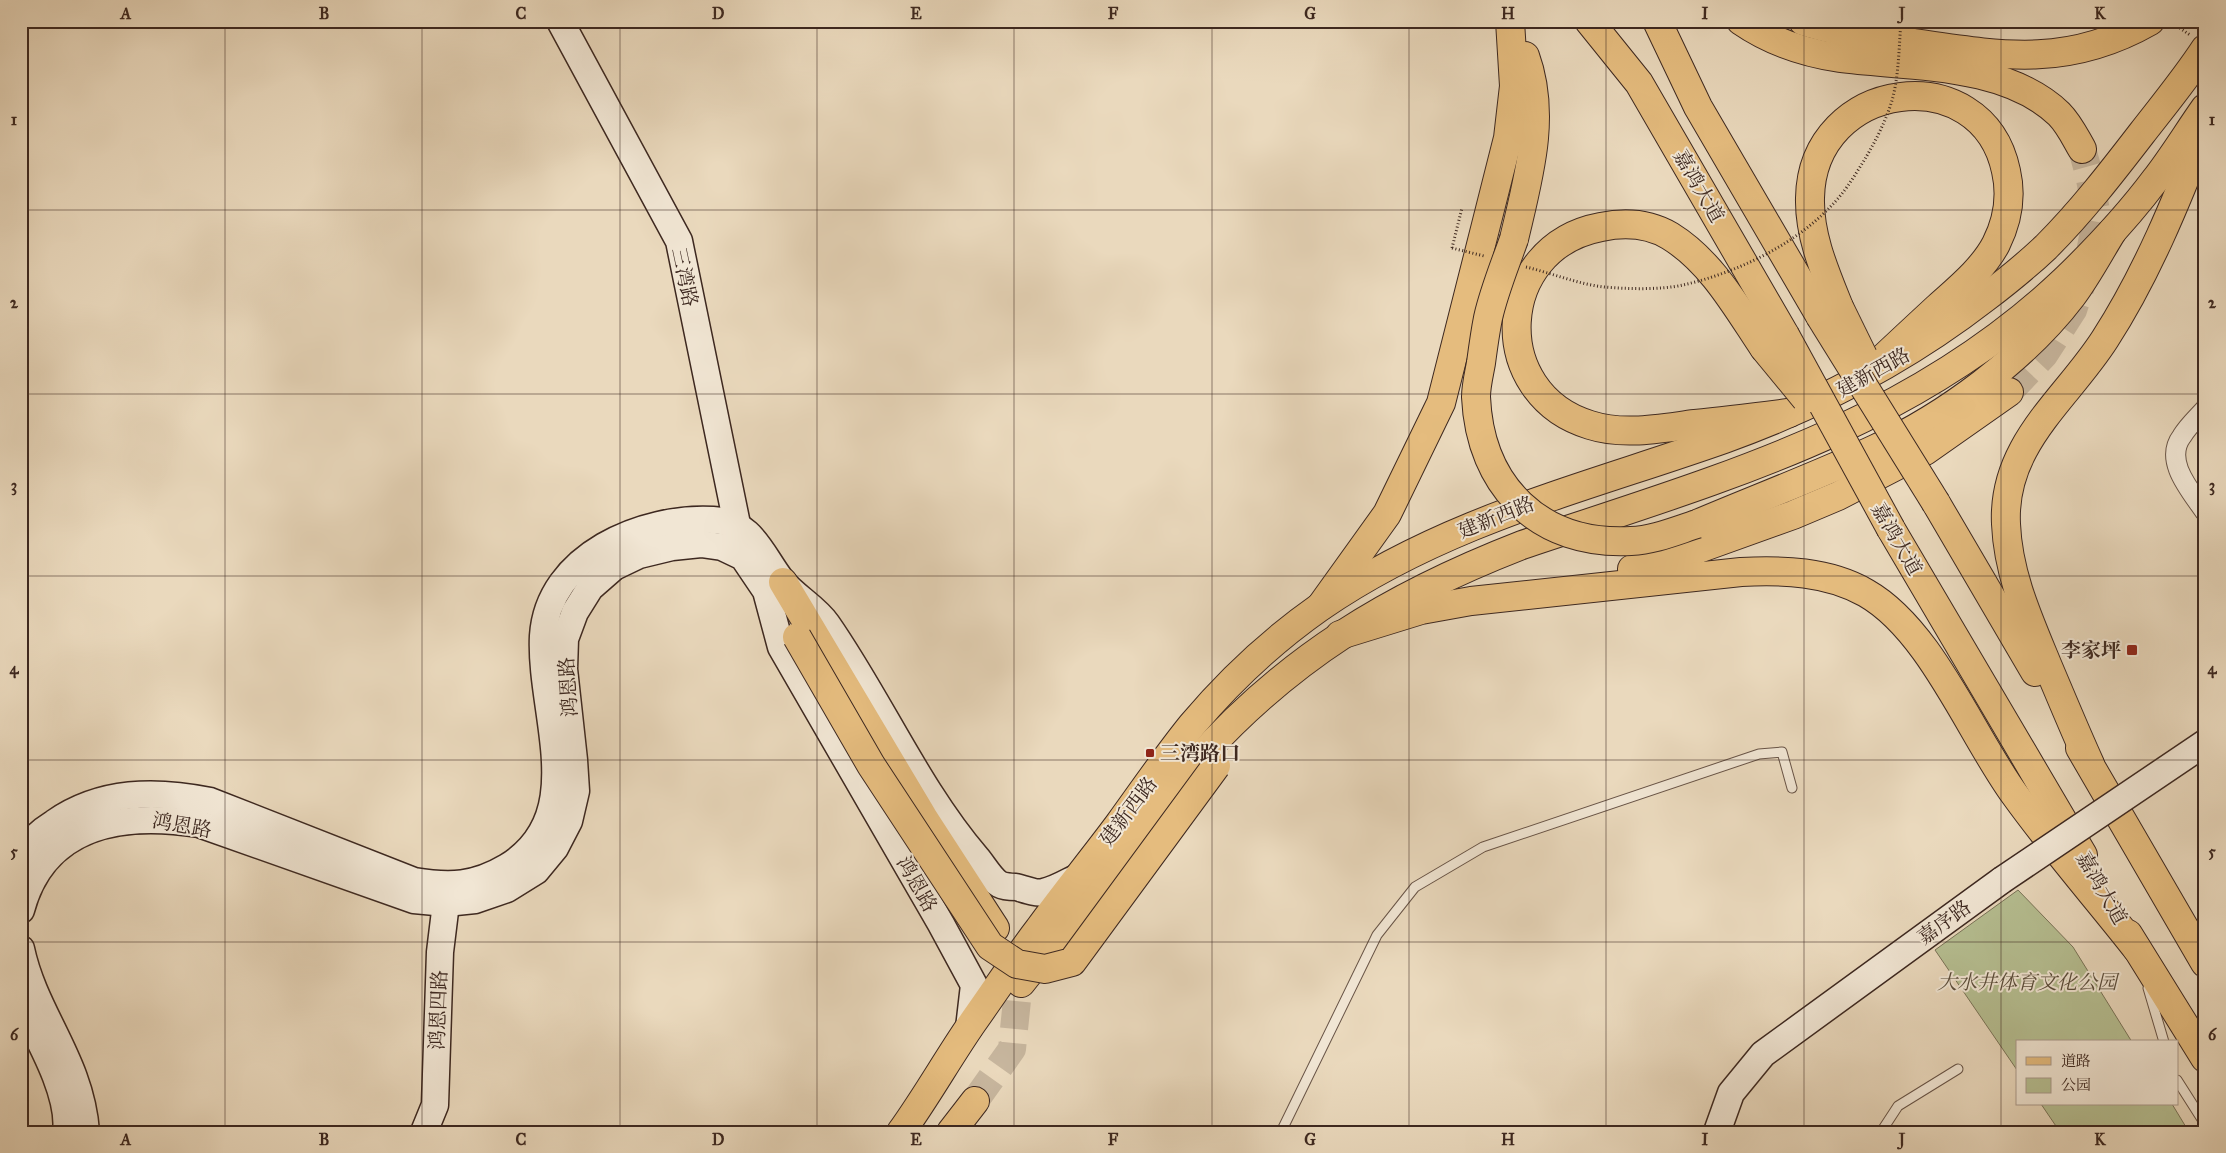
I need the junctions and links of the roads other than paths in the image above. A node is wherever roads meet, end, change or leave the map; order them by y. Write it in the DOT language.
graph roads {
  1 [pos="560,21"];
  2 [pos="1511,21"];
  3 [pos="1588,21"];
  4 [pos="1657,21"];
  5 [pos="1741,21"];
  6 [pos="1803,21"];
  7 [pos="2150,21"];
  8 [pos="2205,49"];
  9 [pos="2205,108"];
  10 [pos="2205,128"];
  11 [pos="2082,149"];
  12 [pos="2112,232"];
  13 [pos="1830,311"];
  14 [pos="1774,342"];
  15 [pos="1857,382"];
  16 [pos="2009,392"];
  17 [pos="2205,409"];
  18 [pos="1789,414"];
  19 [pos="2205,512"];
  20 [pos="737,525"];
  21 [pos="743,557"];
  22 [pos="775,587"];
  23 [pos="1471,601"];
  24 [pos="1321,606"];
  25 [pos="1340,634"];
  26 [pos="1287,675"];
  27 [pos="2205,743"];
  28 [pos="2090,764"];
  29 [pos="1792,788"];
  30 [pos="21,855"];
  31 [pos="1080,876"];
  32 [pos="2164,892"];
  33 [pos="445,894"];
  34 [pos="21,910"];
  35 [pos="2191,921"];
  36 [pos="995,928"];
  37 [pos="21,949"];
  38 [pos="2137,949"];
  39 [pos="2205,963"];
  40 [pos="21,1004"];
  41 [pos="969,1028"];
  42 [pos="2163,1040"];
  43 [pos="2205,1058"];
  44 [pos="1958,1069"];
  45 [pos="2178,1082"];
  46 [pos="975,1101"];
  47 [pos="2205,1124"];
  48 [pos="66,1132"];
  49 [pos="86,1132"];
  50 [pos="424,1132"];
  51 [pos="901,1132"];
  52 [pos="921,1132"];
  53 [pos="951,1132"];
  54 [pos="1281,1132"];
  55 [pos="1717,1132"];
  56 [pos="1881,1132"];
  1 -- 20 [label="main road, 三湾路"];
  2 -- 12 [label="main road, bridge"];
  2 -- 24 [label="main road"];
  3 -- 14 [label="main road, 嘉鸿大道"];
  4 -- 13 [label="main road, 嘉鸿大道"];
  5 -- 11 [label="main road"];
  6 -- 7 [label="main road"];
  8 -- 15 [label="main road, 建新西路"];
  9 -- 12 [label="main road, 建新西路"];
  10 -- 28 [label="main road"];
  12 -- 25 [label="main road, 建新西路"];
  13 -- 15 [label="main road"];
  13 -- 28 [label="main road, 嘉鸿大道, bridge"];
  14 -- 18 [label="main road"];
  14 -- 38 [label="main road, 嘉鸿大道, bridge"];
  15 -- 18 [label="main road, 建新西路"];
  16 -- 23 [label="main road"];
  17 -- 19 [label="street"];
  18 -- 24 [label="main road, 建新西路"];
  20 -- 21 [label="main road, 三湾路"];
  20 -- 22 [label="main road, 鸿恩路"];
  20 -- 33 [label="main road, 鸿恩路"];
  21 -- 22 [label="main road, 鸿恩路"];
  21 -- 33 [label="main road, 鸿恩路"];
  22 -- 26 [label="main road, bridge"];
  22 -- 31 [label="main road, 鸿恩路"];
  22 -- 36 [label="main road"];
  22 -- 41 [label="main road, 鸿恩路"];
  23 -- 25 [label="main road"];
  23 -- 38 [label="main road"];
  24 -- 31 [label="main road, 建新西路"];
  25 -- 26 [label="main road, 建新西路"];
  26 -- 52 [label="main road, 建新西路"];
  27 -- 55 [label="main road, 嘉序路, bridge"];
  28 -- 32 [label="main road, 嘉鸿大道"];
  29 -- 54 [label="lane"];
  30 -- 33 [label="main road, 鸿恩路"];
  31 -- 41 [label="main road, 建新西路"];
  32 -- 35 [label="lane"];
  32 -- 39 [label="main road, 嘉鸿大道"];
  33 -- 34 [label="main road, 鸿恩路"];
  33 -- 50 [label="main road, 鸿恩四路"];
  37 -- 49 [label="main road"];
  38 -- 42 [label="lane"];
  38 -- 43 [label="main road, 嘉鸿大道"];
  40 -- 48 [label="main road"];
  41 -- 51 [label="main road, 建新西路"];
  44 -- 56 [label="lane"];
  45 -- 47 [label="lane"];
  46 -- 53 [label="main road"];
}
